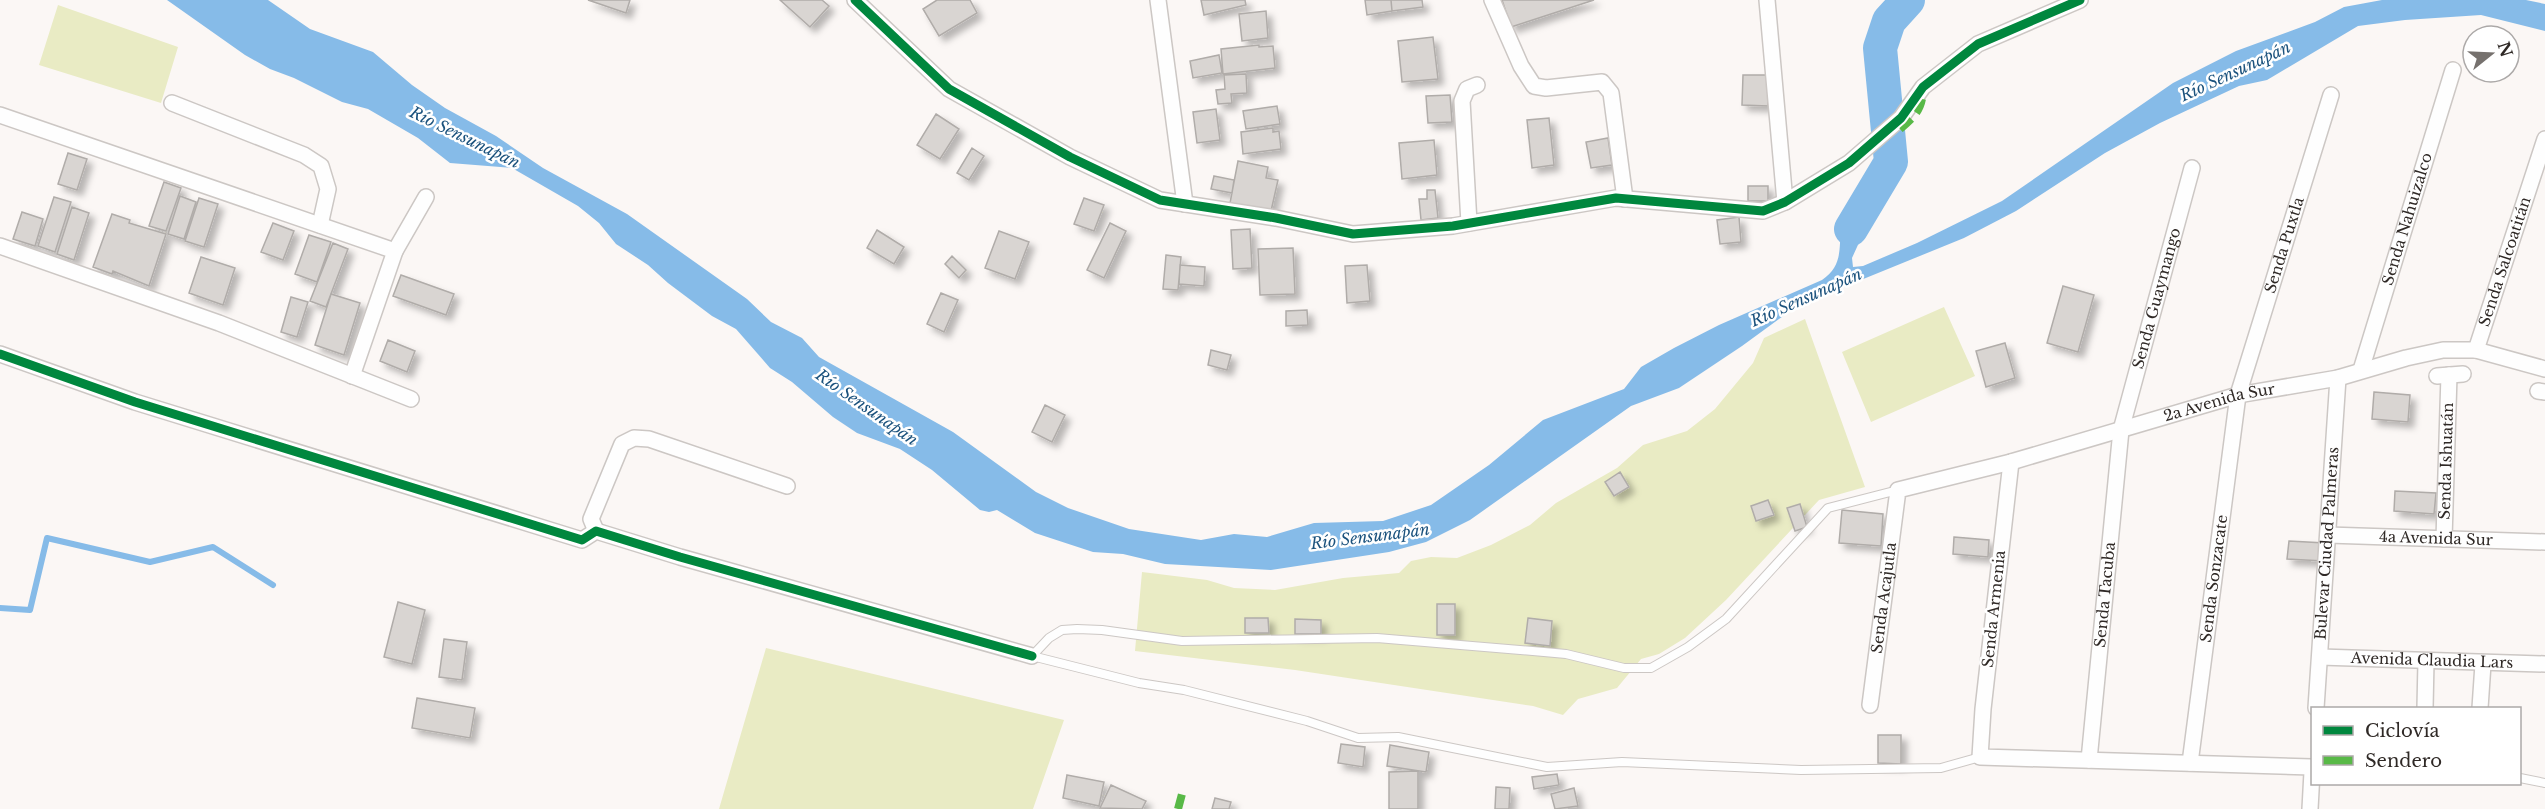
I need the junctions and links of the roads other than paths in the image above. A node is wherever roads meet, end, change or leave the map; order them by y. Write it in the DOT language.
graph roads {
  1 [pos="855,0"];
  2 [pos="1158,0"];
  3 [pos="1492,0"];
  4 [pos="1767,0"];
  5 [pos="2080,0"];
  6 [pos="2453,70"];
  7 [pos="1477,85"];
  8 [pos="2331,95"];
  9 [pos="172,104"];
  10 [pos="0,115"];
  11 [pos="2545,139"];
  12 [pos="2192,168"];
  13 [pos="426,197"];
  14 [pos="1625,199"];
  15 [pos="1785,202"];
  16 [pos="1185,204"];
  17 [pos="1469,223"];
  18 [pos="320,225"];
  19 [pos="0,246"];
  20 [pos="396,251"];
  21 [pos="2476,350"];
  22 [pos="0,354"];
  23 [pos="2545,369"];
  24 [pos="2361,370"];
  25 [pos="352,376"];
  26 [pos="2450,377"];
  27 [pos="2338,378"];
  28 [pos="2238,395"];
  29 [pos="411,399"];
  30 [pos="2121,430"];
  31 [pos="2011,462"];
  32 [pos="787,486"];
  33 [pos="1898,490"];
  34 [pos="596,531"];
  35 [pos="2328,535"];
  36 [pos="2444,539"];
  37 [pos="2545,542"];
  38 [pos="1032,656"];
  39 [pos="2320,657"];
  40 [pos="2426,661"];
  41 [pos="2483,664"];
  42 [pos="2545,664"];
  43 [pos="1870,705"];
  44 [pos="2316,707"];
  45 [pos="2424,707"];
  46 [pos="2480,707"];
  47 [pos="1980,757"];
  48 [pos="2089,760"];
  49 [pos="2190,763"];
  50 [pos="2311,767"];
  51 [pos="2521,778"];
  52 [pos="2545,783"];
  53 [pos="2312,785"];
  54 [pos="2310,809"];
  1 -- 16 [label="street"];
  2 -- 16 [label="street"];
  3 -- 14 [label="street"];
  4 -- 15 [label="street"];
  5 -- 15 [label="street"];
  6 -- 24 [label="street, Senda Nahuizalco"];
  7 -- 17 [label="street"];
  8 -- 28 [label="street, Senda Puxtla"];
  9 -- 18 [label="street"];
  10 -- 18 [label="street"];
  11 -- 21 [label="street, Senda Salcoatitán"];
  12 -- 30 [label="street, Senda Guaymango"];
  13 -- 20 [label="street"];
  14 -- 15 [label="street"];
  14 -- 17 [label="street"];
  16 -- 17 [label="street"];
  18 -- 20 [label="street"];
  19 -- 25 [label="street"];
  20 -- 25 [label="street"];
  21 -- 23 [label="street, 2a Avenida Sur"];
  21 -- 24 [label="street, 2a Avenida Sur"];
  22 -- 34 [label="street"];
  24 -- 27 [label="street, 2a Avenida Sur"];
  25 -- 29 [label="street"];
  26 -- 36 [label="street, Senda Ishuatán"];
  27 -- 28 [label="street, 2a Avenida Sur"];
  27 -- 35 [label="street, Bulevar Ciudad Palmeras"];
  28 -- 30 [label="street, 2a Avenida Sur"];
  28 -- 49 [label="street, Senda Sonzacate"];
  30 -- 31 [label="street, 2a Avenida Sur"];
  30 -- 48 [label="street, Senda Tacuba"];
  31 -- 33 [label="street, 2a Avenida Sur"];
  31 -- 47 [label="street, Senda Armenia"];
  32 -- 34 [label="street"];
  33 -- 38 [label="lane"];
  33 -- 43 [label="street, Senda Acajutla"];
  34 -- 38 [label="street"];
  35 -- 36 [label="street, 4a Avenida Sur"];
  35 -- 39 [label="street, Bulevar Ciudad Palmeras"];
  36 -- 37 [label="street, 4a Avenida Sur"];
  38 -- 47 [label="lane"];
  39 -- 40 [label="street, Avenida Claudia Lars"];
  39 -- 44 [label="street, Bulevar Ciudad Palmeras"];
  40 -- 41 [label="street, Avenida Claudia Lars"];
  40 -- 45 [label="street"];
  41 -- 42 [label="street, Avenida Claudia Lars"];
  41 -- 46 [label="street"];
  47 -- 48 [label="street"];
  48 -- 49 [label="street"];
  49 -- 50 [label="street"];
  51 -- 52 [label="lane"];
  53 -- 54 [label="street"];
}
